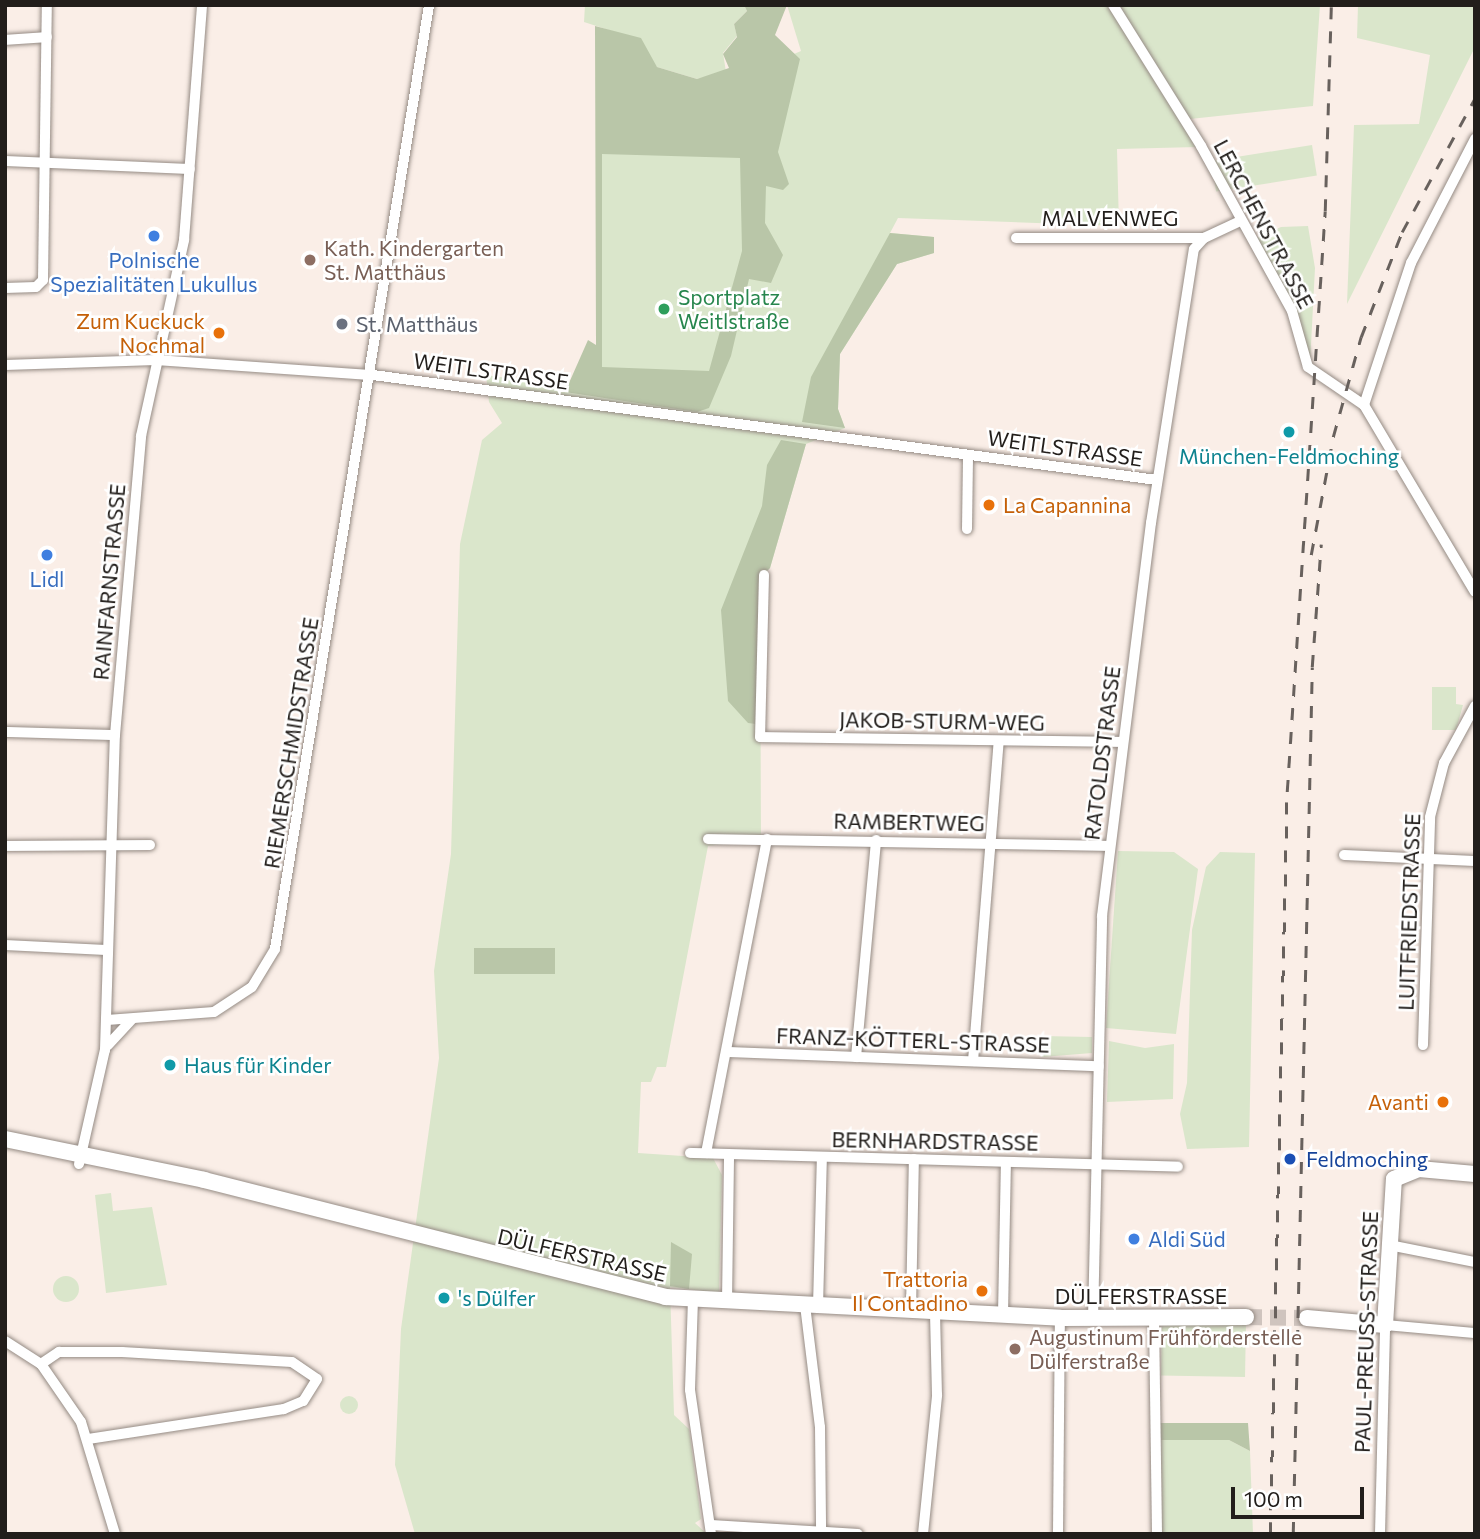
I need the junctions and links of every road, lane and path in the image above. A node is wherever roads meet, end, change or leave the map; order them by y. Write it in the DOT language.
graph roads {
  1 [pos="47,5"];
  2 [pos="202,5"];
  3 [pos="429,5"];
  4 [pos="1113,5"];
  5 [pos="47,37"];
  6 [pos="5,40"];
  7 [pos="1475,139"];
  8 [pos="44,160"];
  9 [pos="5,161"];
  10 [pos="190,169"];
  11 [pos="1239,222"];
  12 [pos="1016,238"];
  13 [pos="1204,238"];
  14 [pos="5,288"];
  15 [pos="156,360"];
  16 [pos="5,365"];
  17 [pos="373,375"];
  18 [pos="1364,405"];
  19 [pos="968,455"];
  20 [pos="1157,480"];
  21 [pos="967,529"];
  22 [pos="764,575"];
  23 [pos="1475,592"];
  24 [pos="1475,706"];
  25 [pos="5,732"];
  26 [pos="115,735"];
  27 [pos="999,741"];
  28 [pos="1122,742"];
  29 [pos="708,839"];
  30 [pos="767,839"];
  31 [pos="876,840"];
  32 [pos="987,843"];
  33 [pos="150,845"];
  34 [pos="5,846"];
  35 [pos="109,846"];
  36 [pos="1109,846"];
  37 [pos="1344,855"];
  38 [pos="1428,857"];
  39 [pos="1475,861"];
  40 [pos="5,945"];
  41 [pos="106,950"];
  42 [pos="135,1017"];
  43 [pos="107,1020"];
  44 [pos="1423,1045"];
  45 [pos="105,1050"];
  46 [pos="727,1052"];
  47 [pos="856,1057"];
  48 [pos="973,1060"];
  49 [pos="1099,1066"];
  50 [pos="5,1139"];
  51 [pos="691,1153"];
  52 [pos="706,1153"];
  53 [pos="729,1155"];
  54 [pos="81,1158"];
  55 [pos="822,1158"];
  56 [pos="914,1159"];
  57 [pos="1006,1162"];
  58 [pos="1098,1163"];
  59 [pos="1178,1167"];
  60 [pos="1475,1174"];
  61 [pos="1389,1245"];
  62 [pos="1475,1262"];
  63 [pos="692,1299"];
  64 [pos="727,1301"];
  65 [pos="811,1305"];
  66 [pos="911,1310"];
  67 [pos="935,1312"];
  68 [pos="1003,1315"];
  69 [pos="1246,1317"];
  70 [pos="1060,1318"];
  71 [pos="1307,1318"];
  72 [pos="1093,1319"];
  73 [pos="1154,1319"];
  74 [pos="1385,1325"];
  75 [pos="1475,1333"];
  76 [pos="5,1341"];
  77 [pos="41,1364"];
  78 [pos="88,1439"];
  79 [pos="711,1529"];
  80 [pos="821,1530"];
  81 [pos="115,1534"];
  82 [pos="858,1534"];
  83 [pos="923,1534"];
  84 [pos="1058,1534"];
  85 [pos="1157,1534"];
  86 [pos="1380,1534"];
  1 -- 5 [label="street"];
  2 -- 10 [label="street, RAINFARNSTRASSE"];
  3 -- 17 [label="street, RIEMERSCHMIDSTRASSE"];
  4 -- 11 [label="street, LERCHENSTRASSE"];
  5 -- 6 [label="street"];
  5 -- 8 [label="street"];
  7 -- 18 [label="street"];
  8 -- 9 [label="street"];
  8 -- 10 [label="street"];
  8 -- 14 [label="street"];
  10 -- 15 [label="street, RAINFARNSTRASSE"];
  11 -- 13 [label="street"];
  11 -- 18 [label="street, LERCHENSTRASSE"];
  12 -- 13 [label="street, MALVENWEG"];
  13 -- 20 [label="street, RATOLDSTRASSE"];
  15 -- 16 [label="street, WEITLSTRASSE"];
  15 -- 17 [label="street, WEITLSTRASSE"];
  15 -- 26 [label="street, RAINFARNSTRASSE"];
  17 -- 19 [label="street, WEITLSTRASSE"];
  17 -- 42 [label="street, RIEMERSCHMIDSTRASSE"];
  18 -- 23 [label="street, LERCHENSTRASSE"];
  19 -- 20 [label="street, WEITLSTRASSE"];
  19 -- 21 [label="street, WEITLSTRASSE"];
  20 -- 28 [label="street, RATOLDSTRASSE"];
  22 -- 27 [label="street, JAKOB-STURM-WEG"];
  24 -- 38 [label="street, LUITFRIEDSTRASSE"];
  25 -- 26 [label="street"];
  26 -- 35 [label="street, RAINFARNSTRASSE"];
  27 -- 28 [label="street, JAKOB-STURM-WEG"];
  27 -- 32 [label="street"];
  28 -- 36 [label="street, RATOLDSTRASSE"];
  29 -- 30 [label="street, RAMBERTWEG"];
  30 -- 31 [label="street, RAMBERTWEG"];
  30 -- 46 [label="street"];
  31 -- 32 [label="street, RAMBERTWEG"];
  31 -- 47 [label="street"];
  32 -- 36 [label="street, RAMBERTWEG"];
  32 -- 48 [label="street"];
  33 -- 35 [label="street"];
  34 -- 35 [label="street"];
  35 -- 41 [label="street, RAINFARNSTRASSE"];
  36 -- 49 [label="street, RATOLDSTRASSE"];
  37 -- 38 [label="street"];
  38 -- 39 [label="street"];
  38 -- 44 [label="street, LUITFRIEDSTRASSE"];
  40 -- 41 [label="street"];
  41 -- 43 [label="street, RAINFARNSTRASSE"];
  42 -- 43 [label="street, RIEMERSCHMIDSTRASSE"];
  42 -- 45 [label="street"];
  43 -- 45 [label="street, RAINFARNSTRASSE"];
  45 -- 54 [label="street, RAINFARNSTRASSE"];
  46 -- 47 [label="street, FRANZ-KÖTTERL-STRASSE"];
  46 -- 52 [label="street"];
  47 -- 48 [label="street, FRANZ-KÖTTERL-STRASSE"];
  48 -- 49 [label="street, FRANZ-KÖTTERL-STRASSE"];
  49 -- 58 [label="street, RATOLDSTRASSE"];
  50 -- 54 [label="main road, DÜLFERSTRASSE"];
  51 -- 52 [label="street, BERNHARDSTRASSE"];
  52 -- 53 [label="street, BERNHARDSTRASSE"];
  53 -- 55 [label="street, BERNHARDSTRASSE"];
  53 -- 64 [label="street"];
  54 -- 63 [label="main road, DÜLFERSTRASSE"];
  55 -- 56 [label="street, BERNHARDSTRASSE"];
  55 -- 65 [label="street"];
  56 -- 57 [label="street, BERNHARDSTRASSE"];
  56 -- 66 [label="street"];
  57 -- 58 [label="street, BERNHARDSTRASSE"];
  57 -- 68 [label="street"];
  58 -- 59 [label="street, BERNHARDSTRASSE"];
  58 -- 72 [label="street, RATOLDSTRASSE"];
  60 -- 61 [label="main road, PAUL-PREUSS-STRASSE"];
  61 -- 62 [label="street"];
  61 -- 74 [label="main road, PAUL-PREUSS-STRASSE"];
  63 -- 64 [label="main road, DÜLFERSTRASSE"];
  63 -- 79 [label="street"];
  64 -- 65 [label="main road, DÜLFERSTRASSE"];
  65 -- 66 [label="main road, DÜLFERSTRASSE"];
  65 -- 80 [label="street"];
  66 -- 67 [label="main road, DÜLFERSTRASSE"];
  67 -- 68 [label="main road, DÜLFERSTRASSE"];
  67 -- 83 [label="street"];
  68 -- 70 [label="main road, DÜLFERSTRASSE"];
  69 -- 73 [label="main road, DÜLFERSTRASSE"];
  70 -- 72 [label="main road, DÜLFERSTRASSE"];
  70 -- 84 [label="street"];
  71 -- 74 [label="main road"];
  72 -- 73 [label="main road, DÜLFERSTRASSE"];
  73 -- 85 [label="street"];
  74 -- 75 [label="street"];
  74 -- 86 [label="street, PAUL-PREUSS-STRASSE"];
  76 -- 77 [label="street"];
  77 -- 78 [label="street"];
  77 -- 78 [label="street"];
  78 -- 81 [label="street"];
  79 -- 80 [label="street"];
  80 -- 82 [label="street"];
}
